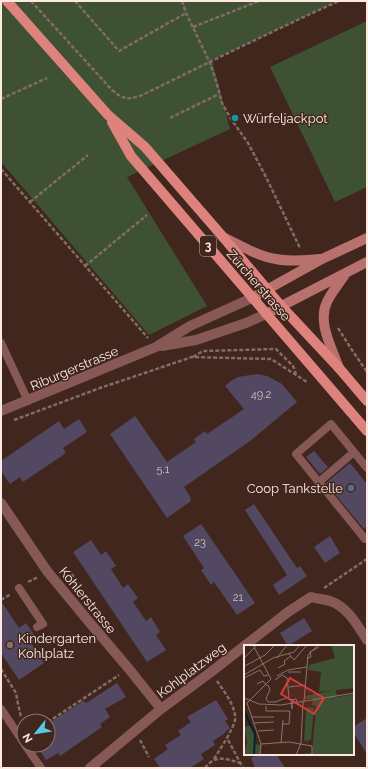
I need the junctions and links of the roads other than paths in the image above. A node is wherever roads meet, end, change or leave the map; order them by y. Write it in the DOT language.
graph roads {
  1 [pos="7,1"];
  2 [pos="108,115"];
  3 [pos="223,237"];
  4 [pos="367,238"];
  5 [pos="322,259"];
  6 [pos="367,262"];
  7 [pos="346,273"];
  8 [pos="267,290"];
  9 [pos="252,298"];
  10 [pos="281,306"];
  11 [pos="266,314"];
  12 [pos="1,343"];
  13 [pos="156,347"];
  14 [pos="339,368"];
  15 [pos="28,401"];
  16 [pos="367,401"];
  17 [pos="1,412"];
  18 [pos="367,431"];
  19 [pos="354,452"];
  20 [pos="366,467"];
  21 [pos="318,482"];
  22 [pos="1,503"];
  23 [pos="367,538"];
  24 [pos="19,588"];
  25 [pos="37,628"];
  26 [pos="367,640"];
  27 [pos="246,645"];
  28 [pos="244,646"];
  29 [pos="1,709"];
  30 [pos="161,709"];
  31 [pos="16,731"];
  32 [pos="31,753"];
  33 [pos="41,768"];
  34 [pos="90,768"];
  1 -- 2 [label="main road, Zürcherstrasse / 3"];
  2 -- 3 [label="main road, Zürcherstrasse / 3"];
  2 -- 9 [label="main road, Zürcherstrasse / 3"];
  3 -- 5 [label="main road"];
  3 -- 8 [label="main road, Zürcherstrasse / 3"];
  4 -- 5 [label="main road, Riburgerstrasse"];
  5 -- 8 [label="main road, Riburgerstrasse"];
  6 -- 7 [label="main road, Riburgerstrasse"];
  7 -- 10 [label="main road, Riburgerstrasse"];
  7 -- 14 [label="main road, Riburgerstrasse"];
  8 -- 9 [label="main road, Riburgerstrasse"];
  8 -- 10 [label="main road, Zürcherstrasse / 3"];
  9 -- 11 [label="main road, Zürcherstrasse / 3"];
  9 -- 13 [label="street, Riburgerstrasse"];
  10 -- 11 [label="main road, Riburgerstrasse"];
  10 -- 14 [label="main road, Zürcherstrasse / 3"];
  11 -- 13 [label="street, Riburgerstrasse"];
  11 -- 18 [label="main road, Zürcherstrasse / 3"];
  12 -- 15 [label="lane"];
  13 -- 15 [label="street, Riburgerstrasse"];
  14 -- 16 [label="main road, Zürcherstrasse / 3"];
  15 -- 17 [label="street, Riburgerstrasse"];
  19 -- 20 [label="lane"];
  19 -- 21 [label="lane"];
  19 -- 21 [label="lane"];
  21 -- 23 [label="lane"];
  22 -- 30 [label="street, Köhlerstrasse"];
  24 -- 25 [label="lane"];
  26 -- 27 [label="street, Kohlplatzweg"];
  28 -- 30 [label="street, Kohlplatzweg"];
  29 -- 31 [label="lane"];
  30 -- 34 [label="street, Kohlplatzweg"];
  32 -- 33 [label="lane"];
}
